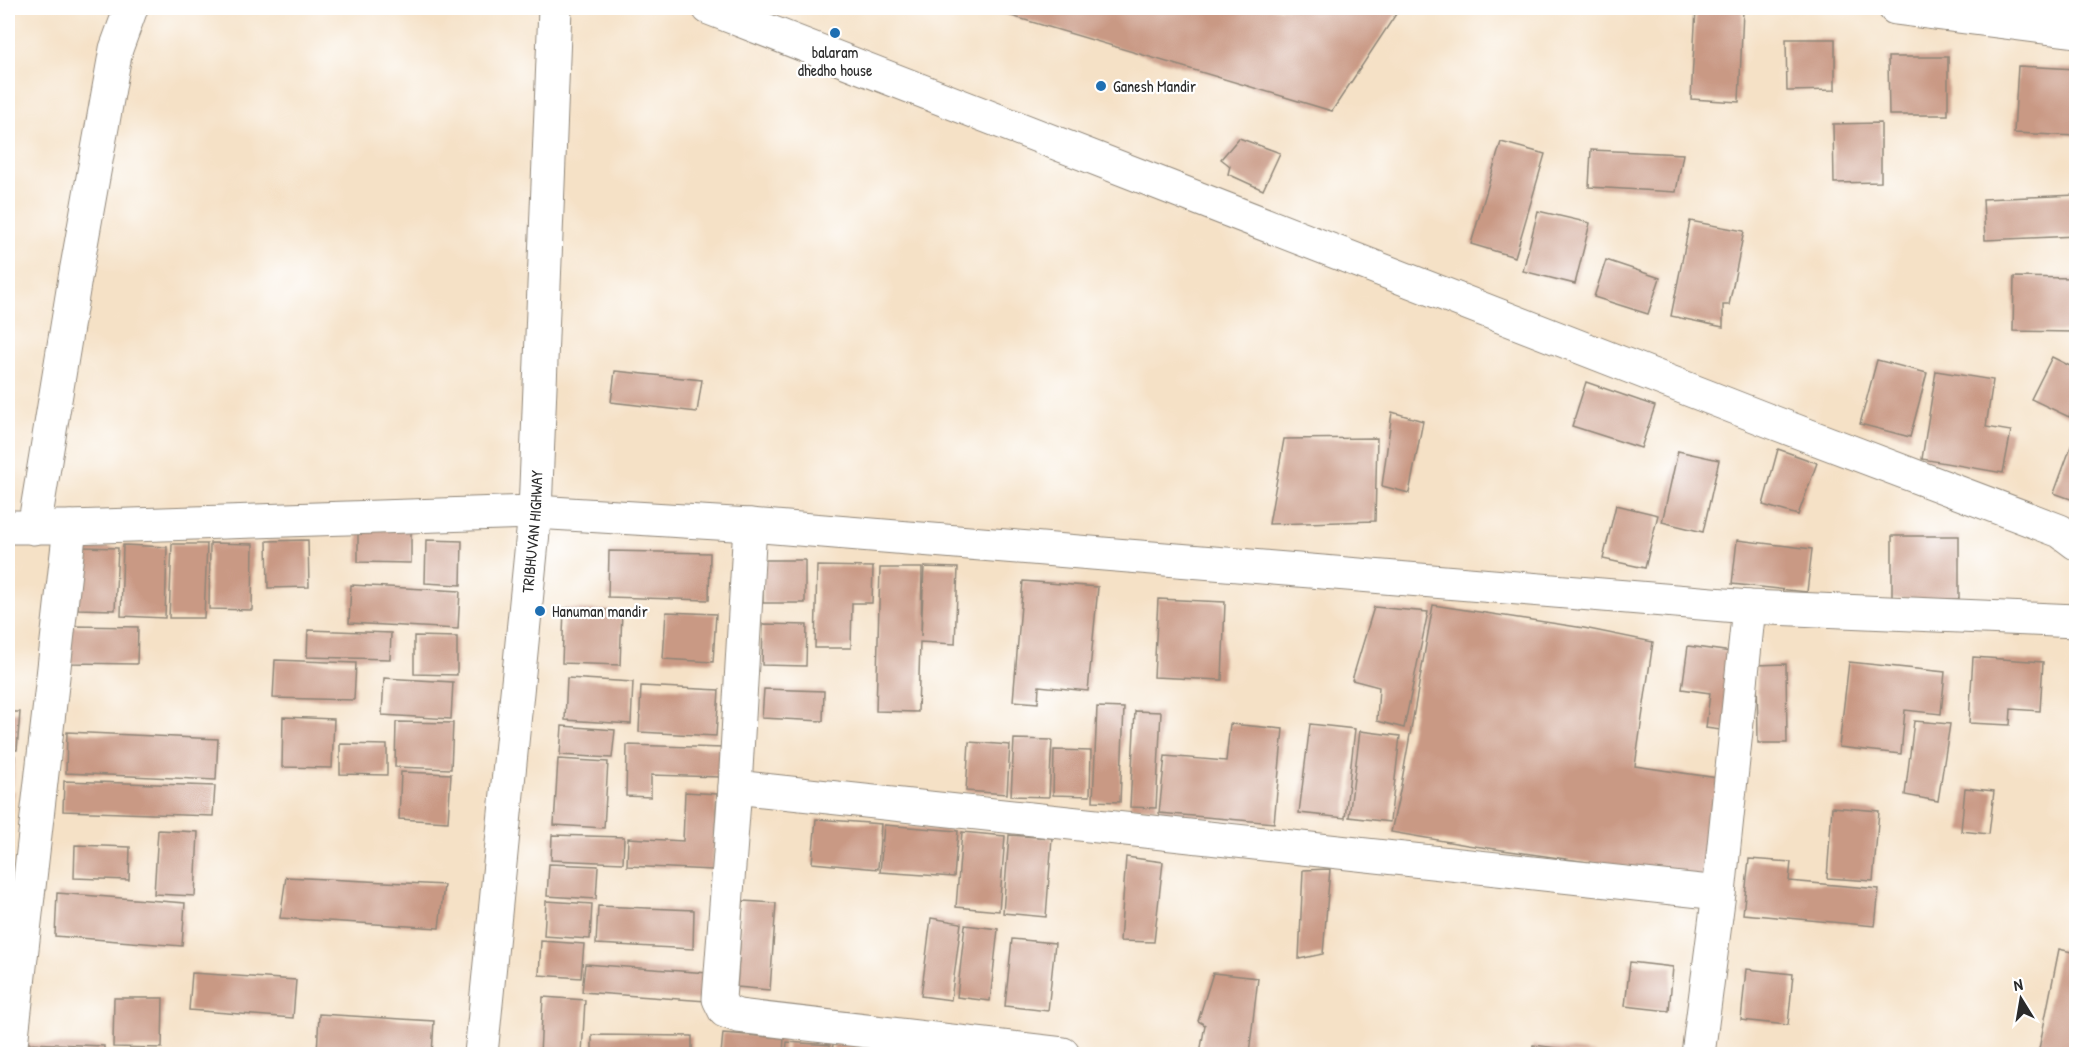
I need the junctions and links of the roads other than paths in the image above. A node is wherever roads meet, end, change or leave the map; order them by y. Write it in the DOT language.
graph roads {
  1 [pos="131,8"];
  2 [pos="555,8"];
  3 [pos="709,8"];
  4 [pos="1895,8"];
  5 [pos="2076,31"];
  6 [pos="535,512"];
  7 [pos="750,525"];
  8 [pos="21,527"];
  9 [pos="70,527"];
  10 [pos="2076,543"];
  11 [pos="1749,607"];
  12 [pos="2076,621"];
  13 [pos="735,787"];
  14 [pos="1719,893"];
  15 [pos="10,1054"];
  16 [pos="481,1054"];
  17 [pos="1063,1054"];
  18 [pos="1698,1054"];
  1 -- 8 [label="street"];
  2 -- 6 [label="street, TRIBHUVAN HIGHWAY"];
  3 -- 10 [label="street"];
  4 -- 5 [label="street"];
  6 -- 7 [label="street"];
  6 -- 9 [label="street"];
  6 -- 16 [label="street, TRIBHUVAN HIGHWAY"];
  7 -- 11 [label="street"];
  7 -- 13 [label="street"];
  8 -- 9 [label="street"];
  9 -- 15 [label="street"];
  11 -- 12 [label="street"];
  11 -- 14 [label="street"];
  13 -- 14 [label="street"];
  13 -- 17 [label="street"];
  14 -- 18 [label="street"];
}
